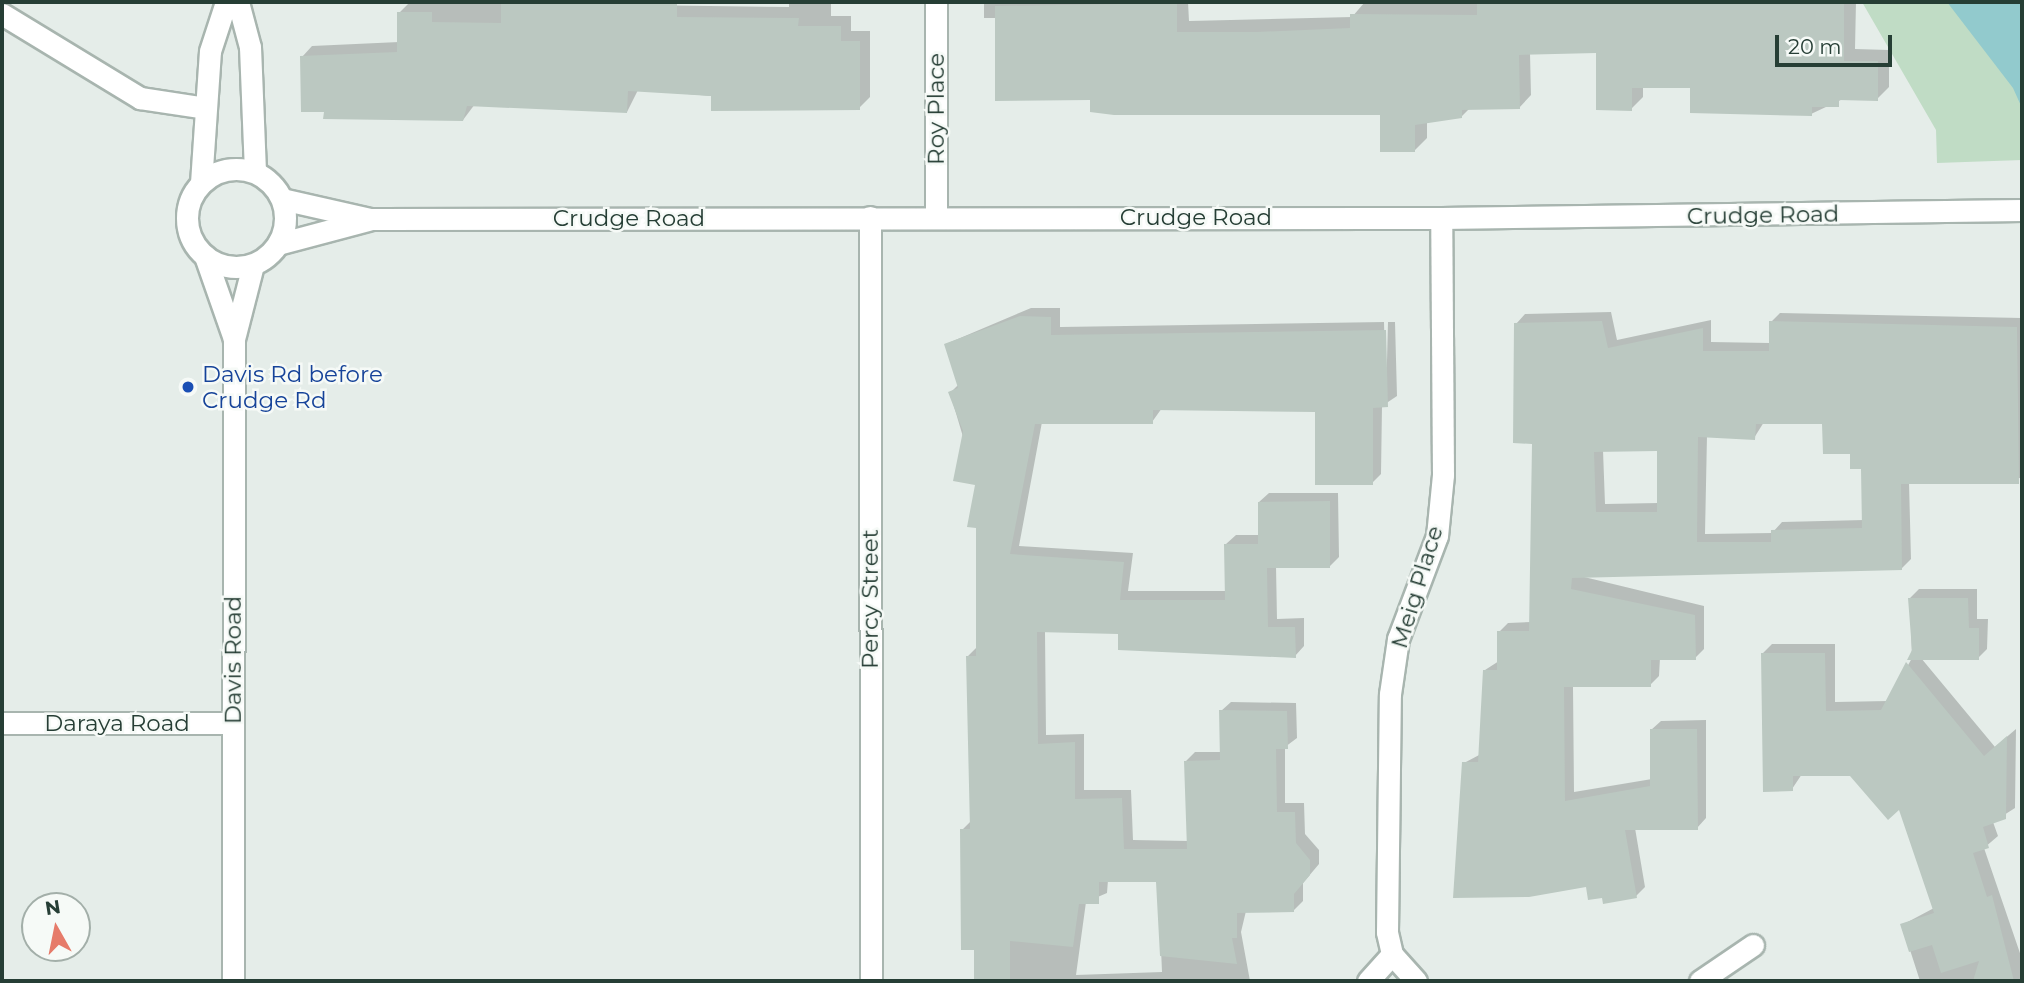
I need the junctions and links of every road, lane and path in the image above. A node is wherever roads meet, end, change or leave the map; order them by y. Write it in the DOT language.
graph roads {
  1 [pos="226,2"];
  2 [pos="238,2"];
  3 [pos="936,2"];
  4 [pos="2,14"];
  5 [pos="205,108"];
  6 [pos="255,172"];
  7 [pos="201,183"];
  8 [pos="282,199"];
  9 [pos="2022,210"];
  10 [pos="936,216"];
  11 [pos="870,217"];
  12 [pos="1441,218"];
  13 [pos="370,219"];
  14 [pos="278,244"];
  15 [pos="205,256"];
  16 [pos="253,265"];
  17 [pos="234,339"];
  18 [pos="2,723"];
  19 [pos="233,723"];
  20 [pos="1754,945"];
  21 [pos="1392,954"];
  22 [pos="233,981"];
  23 [pos="871,981"];
  24 [pos="1368,981"];
  25 [pos="1416,981"];
  26 [pos="1700,981"];
  1 -- 5 [label="street"];
  2 -- 6 [label="street"];
  3 -- 10 [label="street, Roy Place"];
  4 -- 5 [label="street"];
  5 -- 7 [label="street"];
  6 -- 7 [label="street"];
  6 -- 8 [label="street"];
  7 -- 15 [label="street"];
  8 -- 13 [label="street, Crudge Road"];
  8 -- 14 [label="street"];
  9 -- 12 [label="street, Crudge Road"];
  10 -- 11 [label="street, Crudge Road"];
  10 -- 12 [label="street, Crudge Road"];
  11 -- 13 [label="street, Crudge Road"];
  11 -- 23 [label="street, Percy Street"];
  12 -- 21 [label="street, Meig Place"];
  13 -- 14 [label="street, Crudge Road"];
  14 -- 16 [label="street"];
  15 -- 16 [label="street"];
  15 -- 17 [label="street, Davis Road"];
  16 -- 17 [label="street, Davis Road"];
  17 -- 19 [label="street, Davis Road"];
  18 -- 19 [label="street, Daraya Road"];
  19 -- 22 [label="street, Davis Road"];
  20 -- 26 [label="street"];
  21 -- 24 [label="street"];
  21 -- 25 [label="street"];
}
